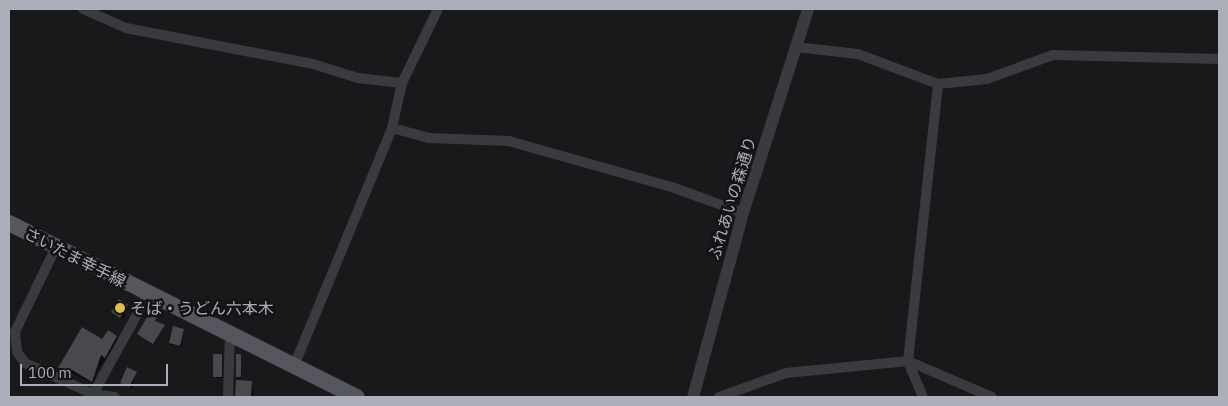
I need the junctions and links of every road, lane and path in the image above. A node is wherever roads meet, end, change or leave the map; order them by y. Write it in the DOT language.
graph roads {
  1 [pos="83,9"];
  2 [pos="438,9"];
  3 [pos="808,9"];
  4 [pos="796,47"];
  5 [pos="1219,59"];
  6 [pos="402,83"];
  7 [pos="938,84"];
  8 [pos="392,128"];
  9 [pos="743,212"];
  10 [pos="9,223"];
  11 [pos="56,247"];
  12 [pos="148,293"];
  13 [pos="230,334"];
  14 [pos="12,340"];
  15 [pos="908,361"];
  16 [pos="294,366"];
  17 [pos="93,394"];
  18 [pos="115,397"];
  19 [pos="228,397"];
  20 [pos="357,397"];
  21 [pos="693,397"];
  22 [pos="719,397"];
  23 [pos="923,397"];
  24 [pos="992,397"];
  1 -- 6 [label="street"];
  2 -- 6 [label="street"];
  3 -- 4 [label="street, ふれあいの森通り"];
  4 -- 7 [label="street"];
  4 -- 9 [label="street, ふれあいの森通り"];
  5 -- 7 [label="street"];
  6 -- 8 [label="street"];
  7 -- 15 [label="street"];
  8 -- 9 [label="street"];
  8 -- 16 [label="street"];
  9 -- 21 [label="street, ふれあいの森通り"];
  10 -- 11 [label="main road, さいたま幸手線"];
  11 -- 12 [label="main road, さいたま幸手線"];
  11 -- 14 [label="street"];
  12 -- 13 [label="main road, さいたま幸手線"];
  12 -- 17 [label="street"];
  13 -- 16 [label="main road, さいたま幸手線"];
  13 -- 19 [label="street"];
  14 -- 17 [label="street"];
  15 -- 22 [label="street"];
  15 -- 23 [label="street"];
  15 -- 24 [label="street"];
  16 -- 20 [label="main road, さいたま幸手線"];
  17 -- 18 [label="street"];
}
